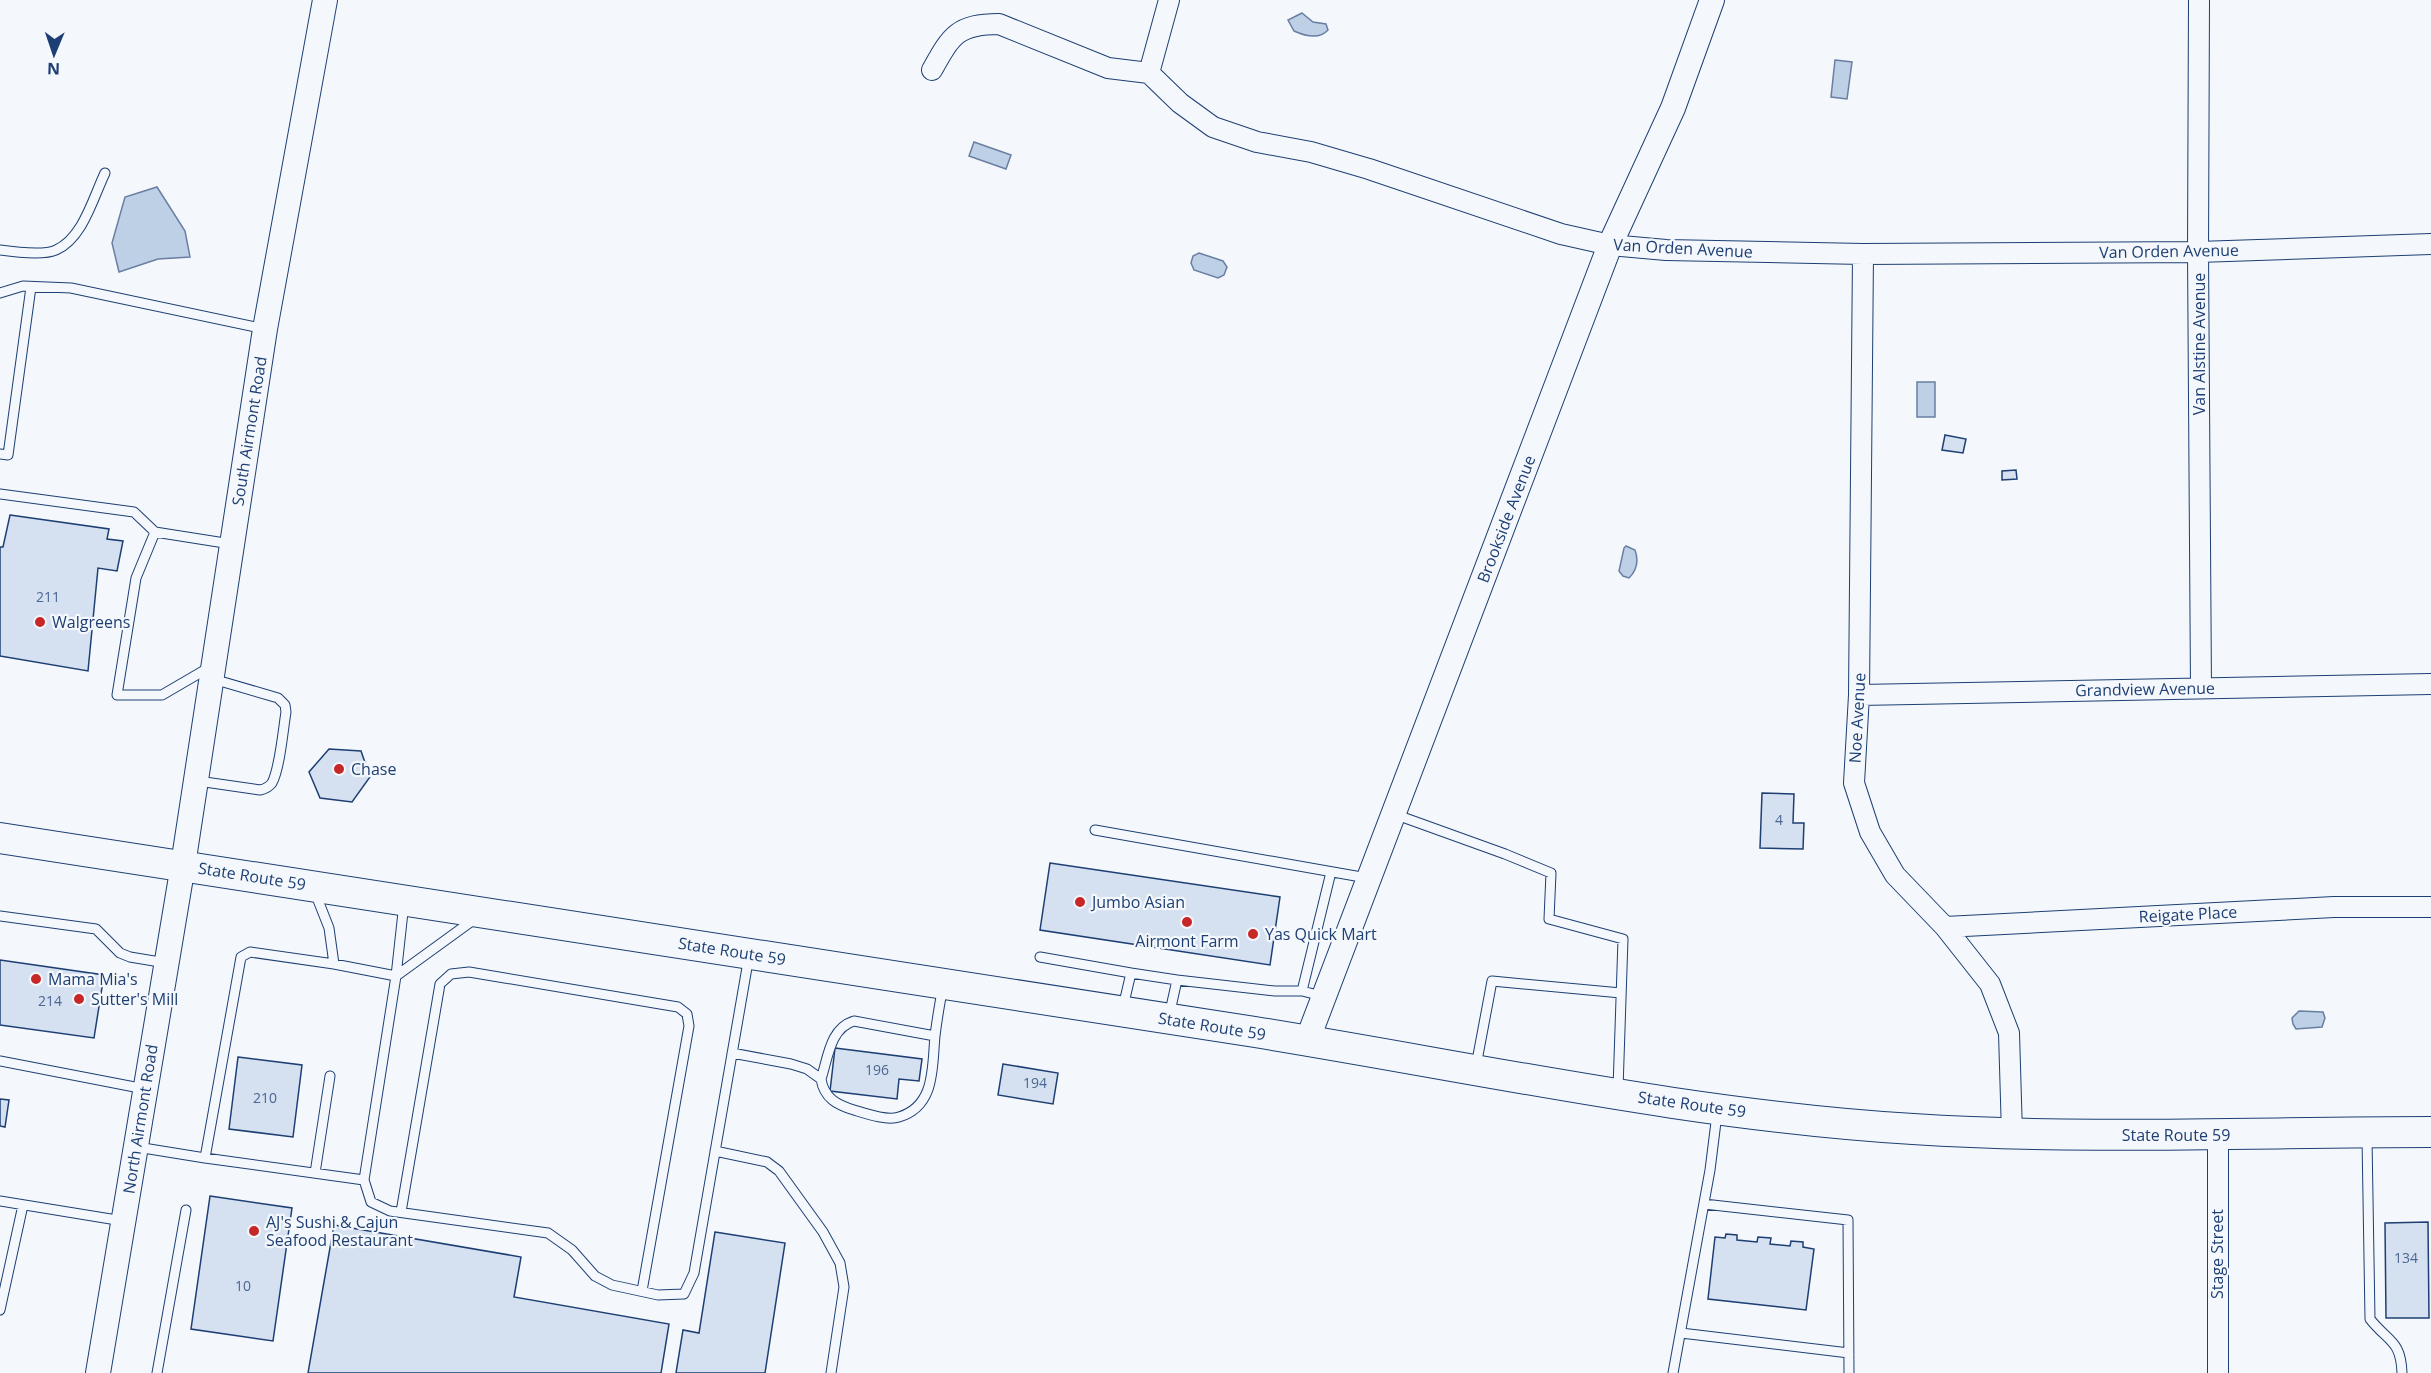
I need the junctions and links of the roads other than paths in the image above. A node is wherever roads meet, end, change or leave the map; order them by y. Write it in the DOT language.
graph roads {
  1 [pos="325,0"];
  2 [pos="1169,0"];
  3 [pos="1712,0"];
  4 [pos="2199,0"];
  5 [pos="932,70"];
  6 [pos="1149,73"];
  7 [pos="105,173"];
  8 [pos="2431,244"];
  9 [pos="1610,245"];
  10 [pos="0,250"];
  11 [pos="2198,252"];
  12 [pos="1863,254"];
  13 [pos="31,287"];
  14 [pos="0,293"];
  15 [pos="265,329"];
  16 [pos="0,454"];
  17 [pos="0,494"];
  18 [pos="155,532"];
  19 [pos="231,544"];
  20 [pos="212,672"];
  21 [pos="2431,684"];
  22 [pos="2201,688"];
  23 [pos="1859,695"];
  24 [pos="195,781"];
  25 [pos="1394,814"];
  26 [pos="1095,830"];
  27 [pos="0,838"];
  28 [pos="183,865"];
  29 [pos="1331,872"];
  30 [pos="1369,878"];
  31 [pos="312,885"];
  32 [pos="405,900"];
  33 [pos="2431,907"];
  34 [pos="484,912"];
  35 [pos="0,916"];
  36 [pos="1945,927"];
  37 [pos="750,954"];
  38 [pos="1040,957"];
  39 [pos="166,963"];
  40 [pos="334,964"];
  41 [pos="1131,973"];
  42 [pos="396,976"];
  43 [pos="1177,980"];
  44 [pos="943,984"];
  45 [pos="1621,993"];
  46 [pos="1313,994"];
  47 [pos="1122,1012"];
  48 [pos="1168,1019"];
  49 [pos="935,1036"];
  50 [pos="1307,1041"];
  51 [pos="732,1053"];
  52 [pos="0,1061"];
  53 [pos="1475,1069"];
  54 [pos="330,1076"];
  55 [pos="821,1079"];
  56 [pos="145,1089"];
  57 [pos="1618,1093"];
  58 [pos="1717,1108"];
  59 [pos="2367,1132"];
  60 [pos="2431,1132"];
  61 [pos="2012,1134"];
  62 [pos="2218,1135"];
  63 [pos="135,1147"];
  64 [pos="715,1151"];
  65 [pos="205,1158"];
  66 [pos="315,1173"];
  67 [pos="364,1180"];
  68 [pos="0,1201"];
  69 [pos="1704,1204"];
  70 [pos="23,1205"];
  71 [pos="186,1210"];
  72 [pos="401,1212"];
  73 [pos="123,1221"];
  74 [pos="642,1292"];
  75 [pos="0,1310"];
  76 [pos="1681,1333"];
  77 [pos="1849,1353"];
  78 [pos="98,1373"];
  79 [pos="157,1373"];
  80 [pos="831,1373"];
  81 [pos="1673,1373"];
  82 [pos="1849,1373"];
  83 [pos="2218,1373"];
  84 [pos="2402,1373"];
  1 -- 15 [label="street, South Airmont Road"];
  2 -- 6 [label="street"];
  3 -- 9 [label="street, Brookside Avenue"];
  4 -- 11 [label="street, Van Alstine Avenue"];
  5 -- 6 [label="street"];
  6 -- 9 [label="street, Van Orden Avenue"];
  7 -- 10 [label="lane"];
  8 -- 11 [label="street, Van Orden Avenue"];
  9 -- 12 [label="street, Van Orden Avenue"];
  9 -- 25 [label="street, Brookside Avenue"];
  11 -- 12 [label="street, Van Orden Avenue"];
  11 -- 22 [label="street, Van Alstine Avenue"];
  12 -- 23 [label="street, Noe Avenue"];
  13 -- 14 [label="lane"];
  13 -- 15 [label="lane"];
  13 -- 16 [label="lane"];
  15 -- 19 [label="street, South Airmont Road"];
  17 -- 18 [label="lane"];
  18 -- 19 [label="lane"];
  18 -- 20 [label="lane"];
  19 -- 20 [label="street, South Airmont Road"];
  20 -- 24 [label="street, South Airmont Road"];
  20 -- 24 [label="lane"];
  21 -- 22 [label="street, Grandview Avenue"];
  22 -- 23 [label="street, Grandview Avenue"];
  23 -- 36 [label="street, Noe Avenue"];
  24 -- 28 [label="street, South Airmont Road"];
  25 -- 30 [label="street, Brookside Avenue"];
  25 -- 45 [label="lane"];
  26 -- 29 [label="lane"];
  27 -- 28 [label="main road, State Route 59"];
  28 -- 31 [label="main road, State Route 59"];
  28 -- 39 [label="street, North Airmont Road"];
  29 -- 30 [label="lane"];
  29 -- 46 [label="lane"];
  30 -- 46 [label="street, Brookside Avenue"];
  31 -- 32 [label="main road, State Route 59"];
  31 -- 40 [label="lane"];
  32 -- 34 [label="main road, State Route 59"];
  32 -- 42 [label="lane"];
  33 -- 36 [label="street, Reigate Place"];
  34 -- 37 [label="main road, State Route 59"];
  34 -- 42 [label="lane"];
  35 -- 39 [label="lane"];
  36 -- 61 [label="street, Noe Avenue"];
  37 -- 44 [label="main road, State Route 59"];
  37 -- 51 [label="lane"];
  38 -- 41 [label="lane"];
  39 -- 56 [label="street, North Airmont Road"];
  40 -- 42 [label="lane"];
  40 -- 65 [label="lane"];
  41 -- 43 [label="lane"];
  41 -- 47 [label="lane"];
  42 -- 67 [label="lane"];
  43 -- 46 [label="lane"];
  43 -- 48 [label="lane"];
  44 -- 47 [label="main road, State Route 59"];
  44 -- 49 [label="lane"];
  45 -- 53 [label="lane"];
  45 -- 57 [label="lane"];
  46 -- 50 [label="street, Brookside Avenue"];
  47 -- 48 [label="main road, State Route 59"];
  48 -- 50 [label="main road, State Route 59"];
  49 -- 55 [label="lane"];
  49 -- 55 [label="lane"];
  50 -- 53 [label="main road, State Route 59"];
  51 -- 55 [label="lane"];
  51 -- 64 [label="lane"];
  52 -- 56 [label="lane"];
  53 -- 57 [label="main road, State Route 59"];
  54 -- 66 [label="lane"];
  56 -- 63 [label="street, North Airmont Road"];
  57 -- 58 [label="main road, State Route 59"];
  58 -- 61 [label="main road, State Route 59"];
  58 -- 69 [label="lane"];
  59 -- 60 [label="main road, State Route 59"];
  59 -- 62 [label="main road, State Route 59"];
  59 -- 84 [label="lane"];
  61 -- 62 [label="main road, State Route 59"];
  62 -- 83 [label="street, Stage Street"];
  63 -- 65 [label="lane"];
  63 -- 73 [label="street, North Airmont Road"];
  64 -- 74 [label="lane"];
  64 -- 80 [label="lane"];
  65 -- 66 [label="lane"];
  66 -- 67 [label="lane"];
  67 -- 72 [label="lane"];
  68 -- 70 [label="lane"];
  69 -- 76 [label="lane"];
  69 -- 77 [label="lane"];
  70 -- 73 [label="lane"];
  70 -- 75 [label="lane"];
  71 -- 79 [label="lane"];
  72 -- 74 [label="lane"];
  72 -- 74 [label="lane"];
  73 -- 78 [label="street, North Airmont Road"];
  76 -- 77 [label="lane"];
  76 -- 81 [label="lane"];
  77 -- 82 [label="lane"];
}
